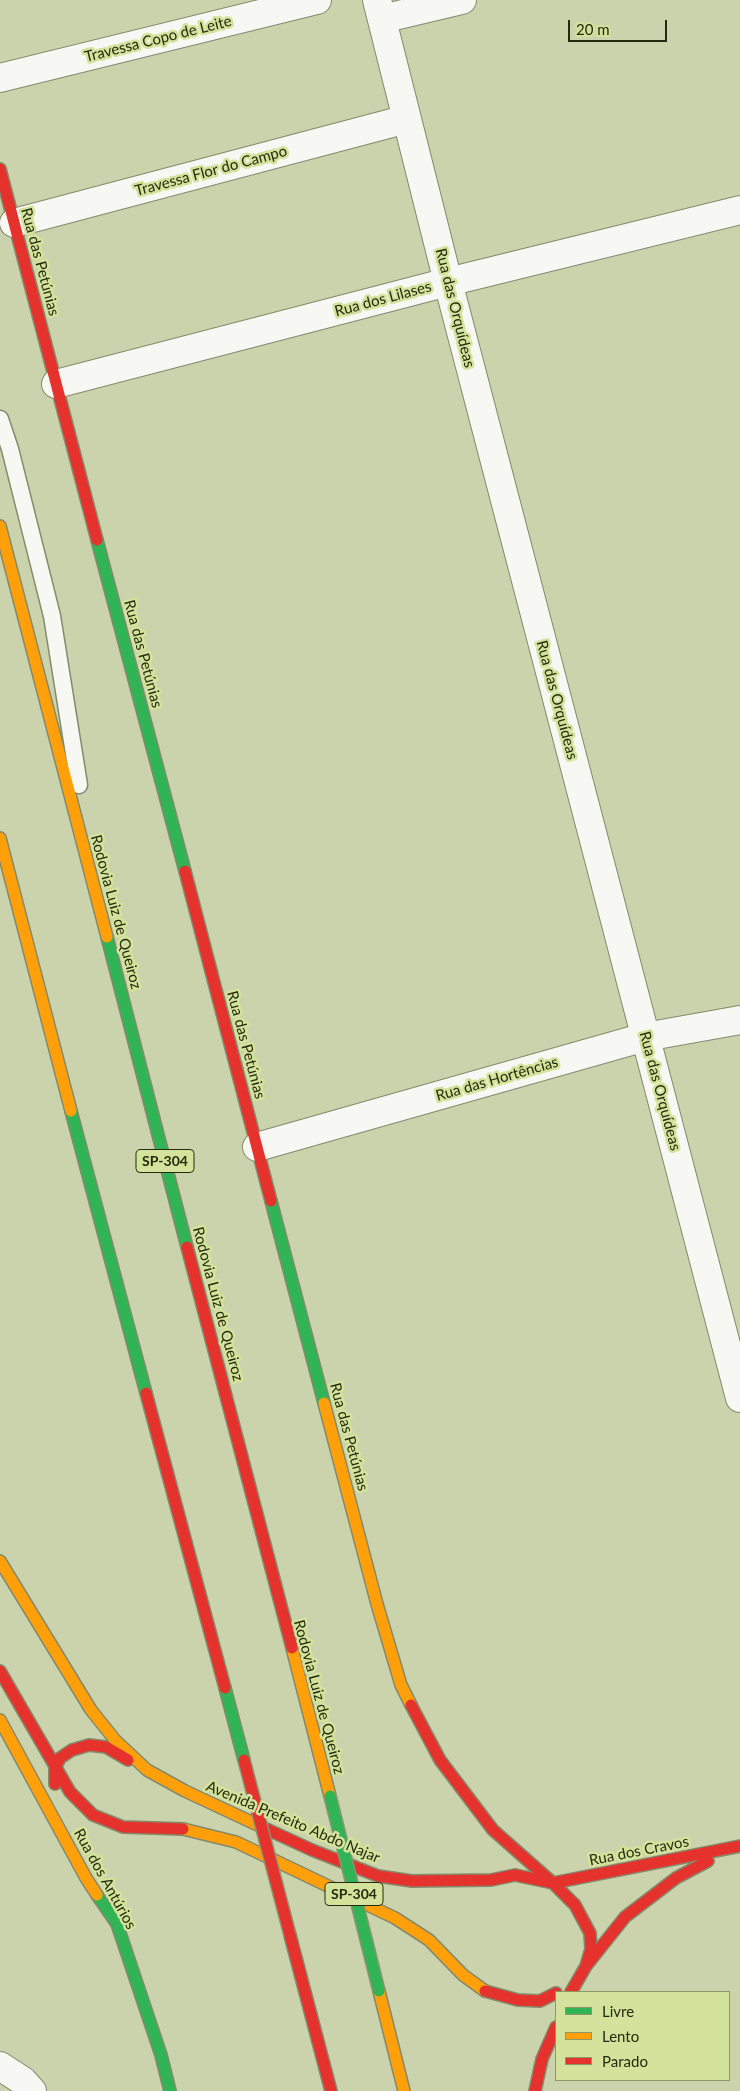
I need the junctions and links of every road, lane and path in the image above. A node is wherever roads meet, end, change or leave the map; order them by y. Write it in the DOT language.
graph roads {
  1 [pos="316,0"];
  2 [pos="462,0"];
  3 [pos="380,10"];
  4 [pos="0,78"];
  5 [pos="407,119"];
  6 [pos="0,169"];
  7 [pos="740,210"];
  8 [pos="14,223"];
  9 [pos="448,282"];
  10 [pos="56,384"];
  11 [pos="0,419"];
  12 [pos="0,526"];
  13 [pos="0,838"];
  14 [pos="0,870"];
  15 [pos="99,906"];
  16 [pos="44,1012"];
  17 [pos="740,1020"];
  18 [pos="645,1037"];
  19 [pos="257,1148"];
  20 [pos="740,1398"];
  21 [pos="0,1561"];
  22 [pos="0,1670"];
  23 [pos="0,1720"];
  24 [pos="56,1768"];
  25 [pos="147,1770"];
  26 [pos="61,1830"];
  27 [pos="736,1848"];
  28 [pos="553,1883"];
  29 [pos="586,1966"];
  30 [pos="573,1988"];
  31 [pos="555,1994"];
  32 [pos="555,2029"];
  33 [pos="0,2066"];
  34 [pos="32,2091"];
  35 [pos="170,2091"];
  36 [pos="331,2091"];
  37 [pos="404,2091"];
  38 [pos="535,2091"];
  1 -- 4 [label="street, Travessa Copo de Leite"];
  2 -- 3 [label="street"];
  3 -- 5 [label="street, Rua das Orquídeas"];
  5 -- 8 [label="street, Travessa Flor do Campo"];
  5 -- 9 [label="street, Rua das Orquídeas"];
  6 -- 8 [label="main road, Rua das Petúnias"];
  7 -- 9 [label="street, Rua dos Lilases"];
  8 -- 10 [label="main road, Rua das Petúnias"];
  9 -- 10 [label="street, Rua dos Lilases"];
  9 -- 18 [label="street, Rua das Orquídeas"];
  10 -- 19 [label="main road, Rua das Petúnias"];
  11 -- 15 [label="lane"];
  12 -- 15 [label="main road, Rodovia Luiz de Queiroz / SP-304"];
  13 -- 16 [label="main road"];
  14 -- 16 [label="main road"];
  15 -- 37 [label="main road, Rodovia Luiz de Queiroz / SP-304, bridge"];
  16 -- 36 [label="main road, bridge"];
  17 -- 18 [label="street, Rua das Hortências"];
  18 -- 19 [label="street, Rua das Hortências"];
  18 -- 20 [label="street, Rua das Orquídeas"];
  19 -- 28 [label="main road, Rua das Petúnias"];
  21 -- 25 [label="main road, Avenida Prefeito Abdo Najar"];
  22 -- 24 [label="main road"];
  23 -- 26 [label="main road, Rua dos Antúrios"];
  24 -- 25 [label="main road"];
  24 -- 26 [label="main road"];
  24 -- 31 [label="main road"];
  25 -- 28 [label="main road, Avenida Prefeito Abdo Najar"];
  26 -- 35 [label="main road, Rua dos Antúrios"];
  27 -- 28 [label="main road, Rua dos Cravos"];
  27 -- 29 [label="main road, Rua dos Cravos"];
  28 -- 29 [label="main road"];
  29 -- 30 [label="main road"];
  32 -- 38 [label="main road"];
  33 -- 34 [label="street"];
}
